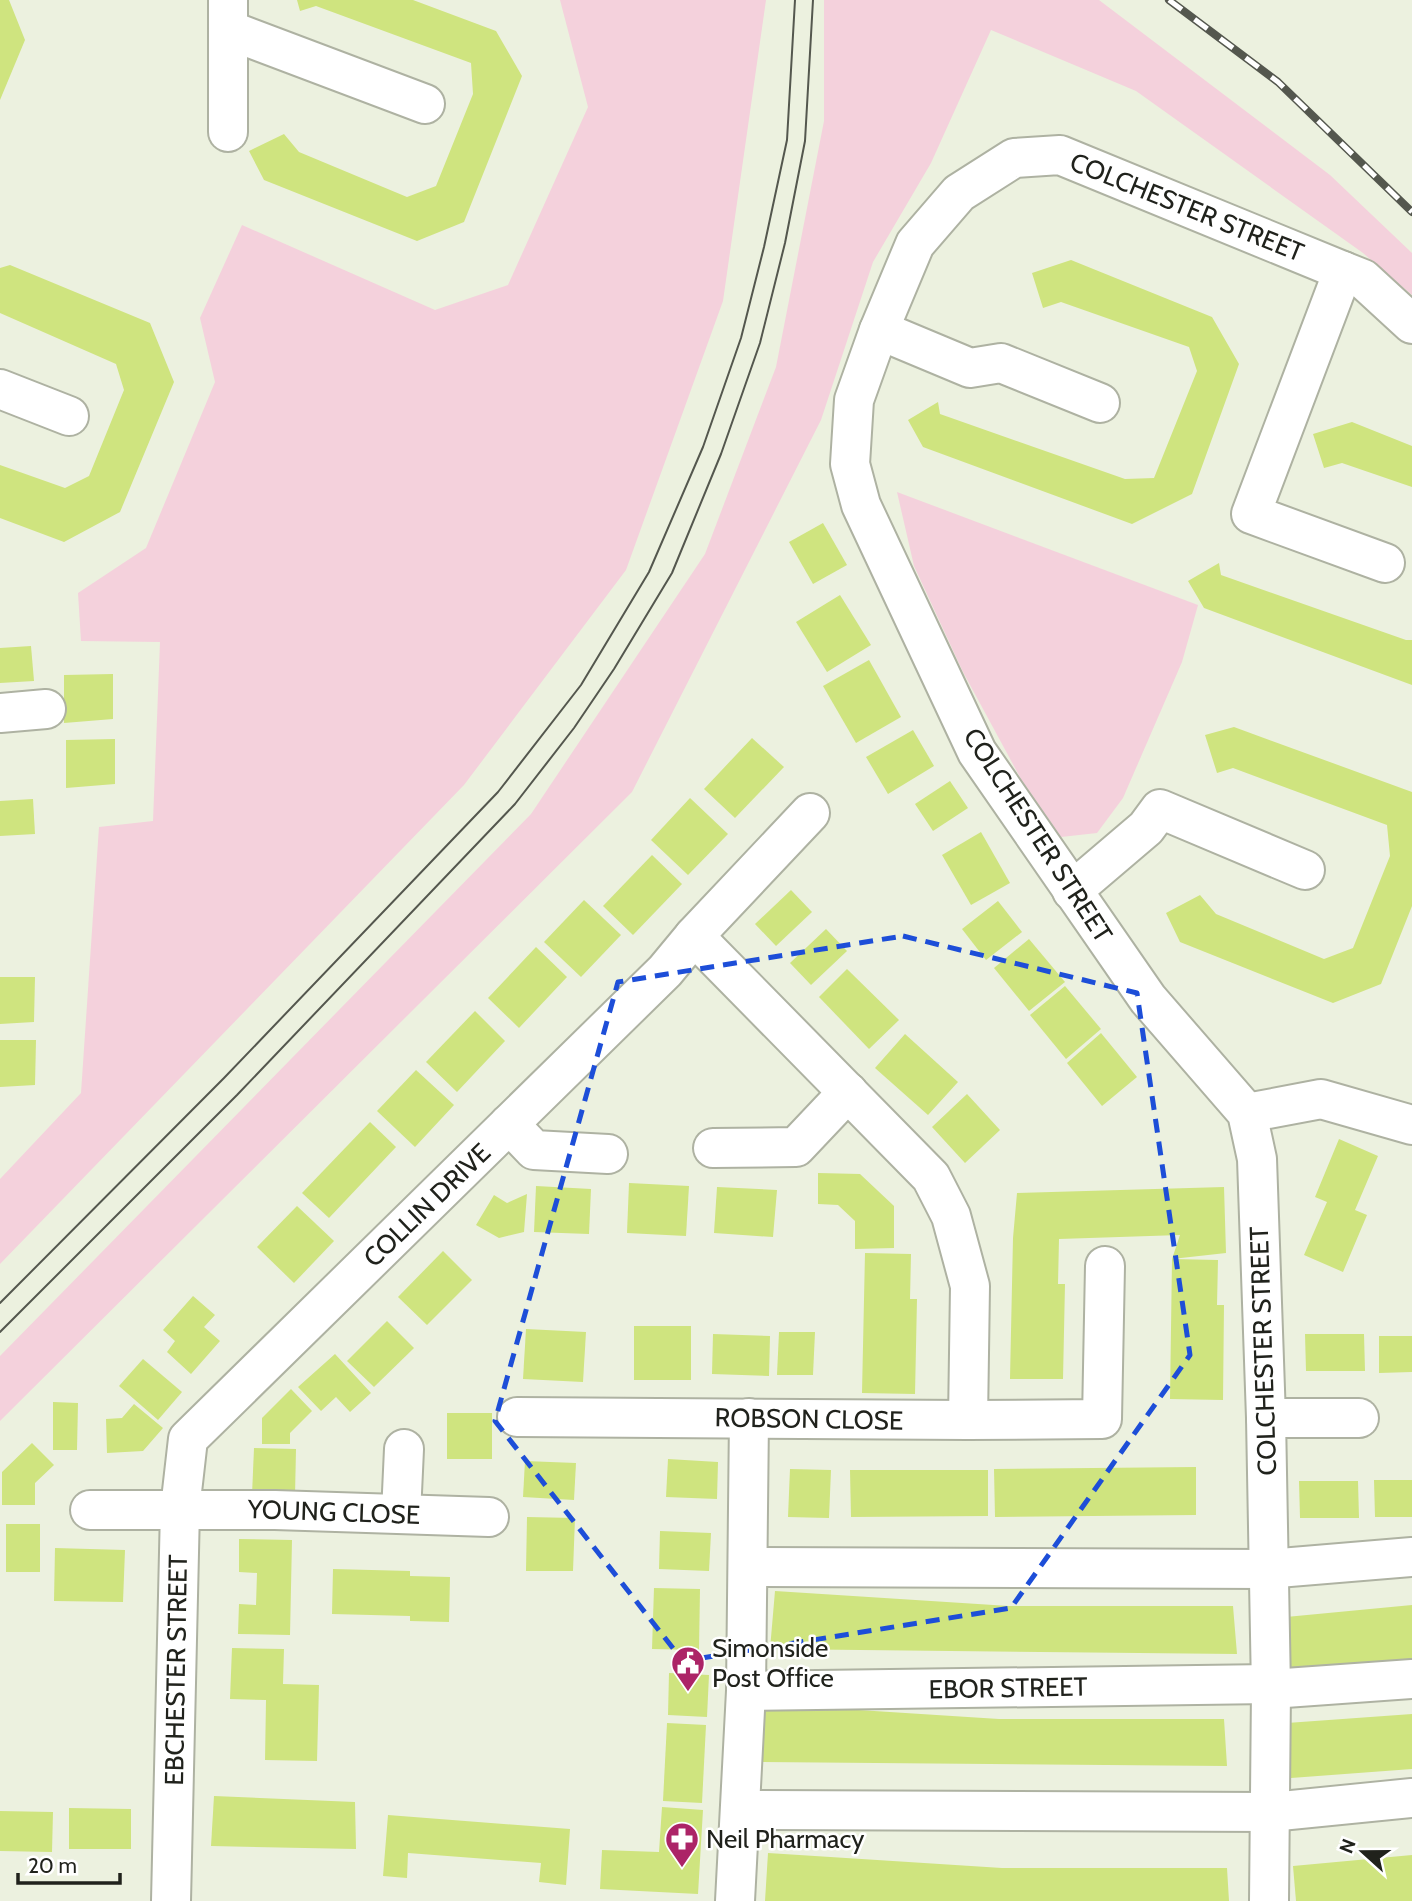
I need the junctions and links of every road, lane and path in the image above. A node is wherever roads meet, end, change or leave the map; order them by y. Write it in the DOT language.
graph roads {
  1 [pos="229,15"];
  2 [pos="425,104"];
  3 [pos="228,132"];
  4 [pos="1343,271"];
  5 [pos="1412,324"];
  6 [pos="879,330"];
  7 [pos="0,389"];
  8 [pos="1100,403"];
  9 [pos="69,415"];
  10 [pos="1385,563"];
  11 [pos="46,709"];
  12 [pos="0,713"];
  13 [pos="810,813"];
  14 [pos="1305,870"];
  15 [pos="1072,891"];
  16 [pos="694,936"];
  17 [pos="848,1092"];
  18 [pos="1247,1112"];
  19 [pos="509,1124"];
  20 [pos="1412,1125"];
  21 [pos="713,1148"];
  22 [pos="608,1153"];
  23 [pos="1105,1266"];
  24 [pos="517,1417"];
  25 [pos="750,1418"];
  26 [pos="1266,1418"];
  27 [pos="1359,1418"];
  28 [pos="968,1420"];
  29 [pos="188,1439"];
  30 [pos="404,1449"];
  31 [pos="180,1509"];
  32 [pos="90,1510"];
  33 [pos="401,1514"];
  34 [pos="489,1517"];
  35 [pos="1412,1558"];
  36 [pos="748,1567"];
  37 [pos="1267,1569"];
  38 [pos="1412,1679"];
  39 [pos="1271,1687"];
  40 [pos="746,1691"];
  41 [pos="1412,1798"];
  42 [pos="740,1810"];
  43 [pos="1270,1812"];
  44 [pos="171,1901"];
  45 [pos="735,1901"];
  46 [pos="1269,1901"];
  1 -- 2 [label="street"];
  1 -- 3 [label="street"];
  4 -- 5 [label="street, COLCHESTER STREET"];
  4 -- 6 [label="street, COLCHESTER STREET"];
  4 -- 10 [label="street"];
  6 -- 8 [label="street"];
  6 -- 15 [label="street, COLCHESTER STREET"];
  7 -- 9 [label="street"];
  11 -- 12 [label="street"];
  13 -- 16 [label="street, COLLIN DRIVE"];
  14 -- 15 [label="street"];
  15 -- 18 [label="street, COLCHESTER STREET"];
  16 -- 17 [label="street"];
  16 -- 19 [label="street, COLLIN DRIVE"];
  17 -- 21 [label="street"];
  17 -- 28 [label="street"];
  18 -- 20 [label="street"];
  18 -- 26 [label="street, COLCHESTER STREET"];
  19 -- 22 [label="street"];
  19 -- 29 [label="street, COLLIN DRIVE"];
  23 -- 28 [label="street, ROBSON CLOSE"];
  24 -- 25 [label="street, ROBSON CLOSE"];
  25 -- 28 [label="street, ROBSON CLOSE"];
  25 -- 36 [label="street"];
  26 -- 27 [label="street"];
  26 -- 37 [label="street, COLCHESTER STREET"];
  29 -- 31 [label="street, EBCHESTER STREET"];
  30 -- 33 [label="street"];
  31 -- 32 [label="street, YOUNG CLOSE"];
  31 -- 33 [label="street, YOUNG CLOSE"];
  31 -- 44 [label="street, EBCHESTER STREET"];
  33 -- 34 [label="street, YOUNG CLOSE"];
  35 -- 37 [label="street"];
  36 -- 37 [label="street"];
  36 -- 40 [label="street"];
  37 -- 39 [label="street, COLCHESTER STREET"];
  38 -- 39 [label="street, EBOR STREET"];
  39 -- 40 [label="street, EBOR STREET"];
  39 -- 43 [label="street, COLCHESTER STREET"];
  40 -- 42 [label="street"];
  41 -- 43 [label="street"];
  42 -- 43 [label="street"];
  42 -- 45 [label="street"];
  43 -- 46 [label="street, COLCHESTER STREET"];
}
